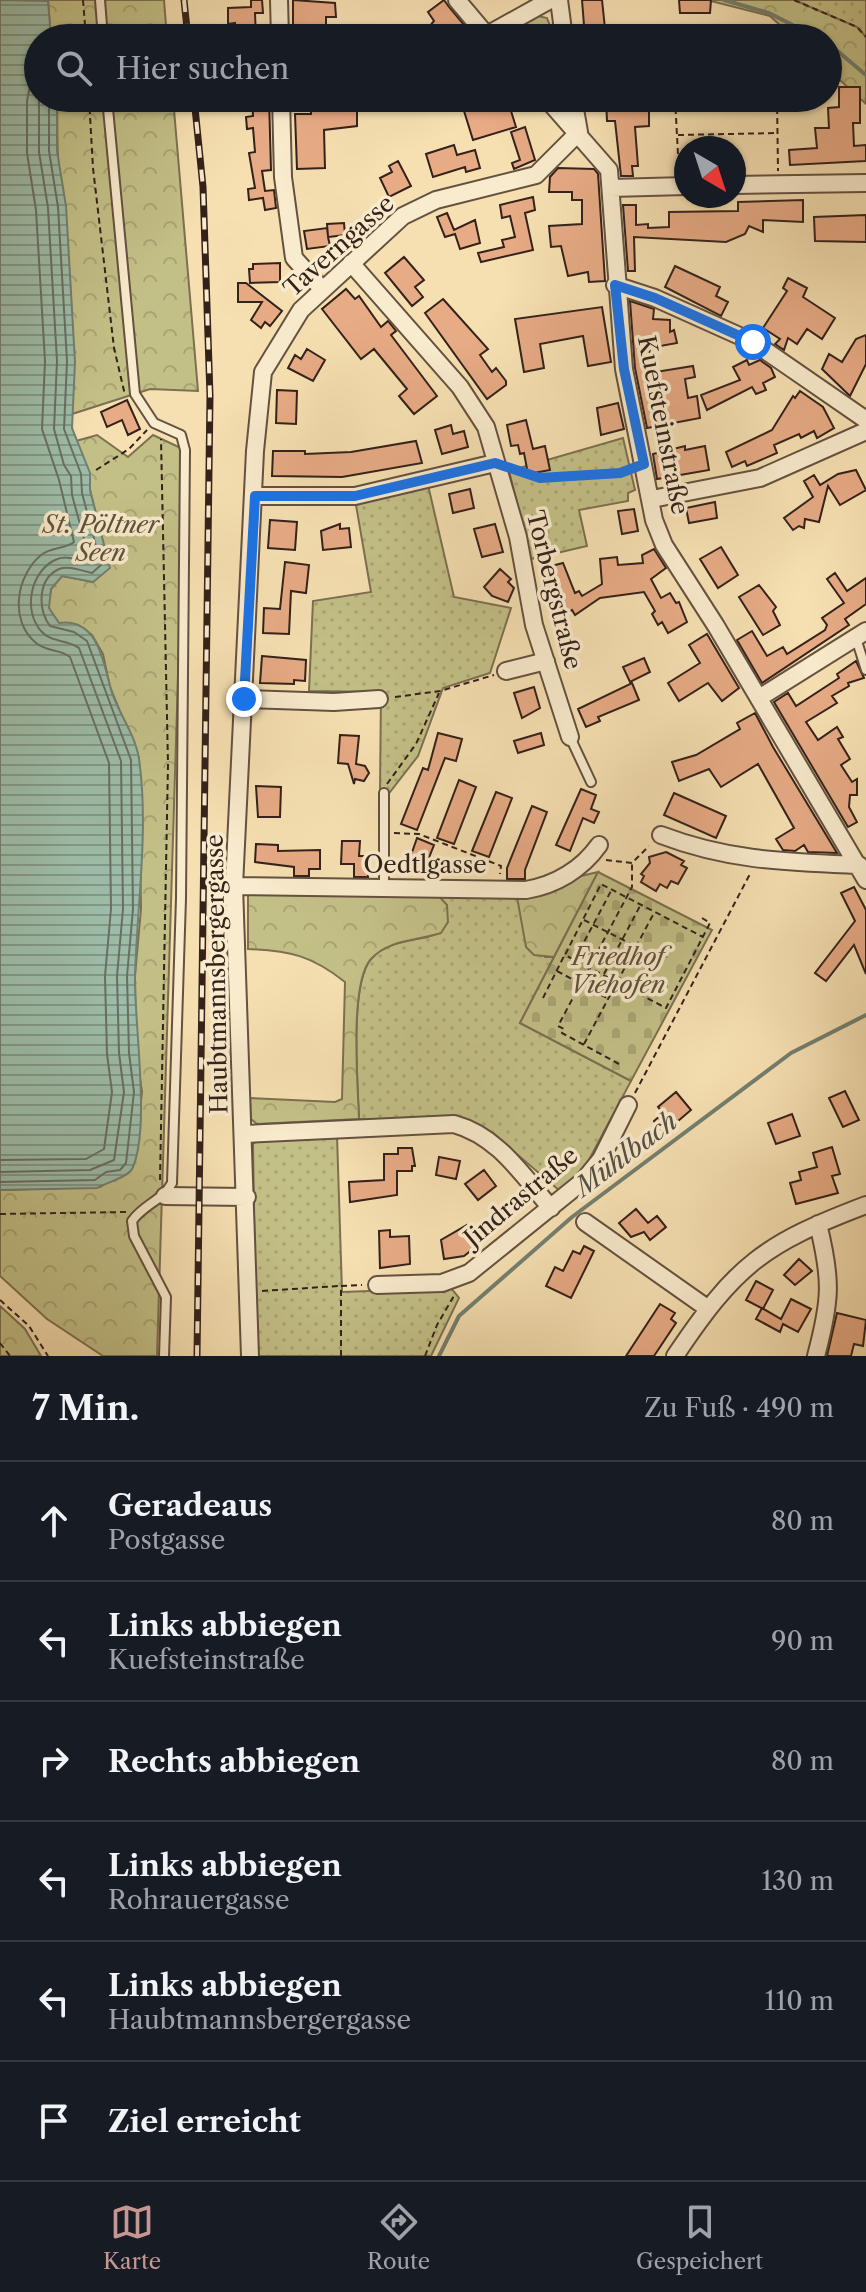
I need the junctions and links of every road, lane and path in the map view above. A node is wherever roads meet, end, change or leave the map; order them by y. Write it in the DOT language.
graph roads {
  1 [pos="83,0"];
  2 [pos="100,0"];
  3 [pos="279,0"];
  4 [pos="457,0"];
  5 [pos="550,0"];
  6 [pos="559,0"];
  7 [pos="794,0"];
  8 [pos="85,24"];
  9 [pos="102,24"];
  10 [pos="280,24"];
  11 [pos="477,24"];
  12 [pos="510,24"];
  13 [pos="562,24"];
  14 [pos="866,37"];
  15 [pos="90,112"];
  16 [pos="108,112"];
  17 [pos="281,112"];
  18 [pos="560,112"];
  19 [pos="575,112"];
  20 [pos="676,112"];
  21 [pos="777,112"];
  22 [pos="579,132"];
  23 [pos="778,133"];
  24 [pos="678,135"];
  25 [pos="866,183"];
  26 [pos="778,184"];
  27 [pos="746,185"];
  28 [pos="674,186"];
  29 [pos="611,188"];
  30 [pos="351,263"];
  31 [pos="615,285"];
  32 [pos="322,289"];
  33 [pos="144,411"];
  34 [pos="866,420"];
  35 [pos="154,423"];
  36 [pos="866,431"];
  37 [pos="495,463"];
  38 [pos="644,464"];
  39 [pos="96,470"];
  40 [pos="255,496"];
  41 [pos="652,499"];
  42 [pos="861,635"];
  43 [pos="546,661"];
  44 [pos="866,670"];
  45 [pos="506,671"];
  46 [pos="440,691"];
  47 [pos="759,698"];
  48 [pos="244,699"];
  49 [pos="379,699"];
  50 [pos="570,737"];
  51 [pos="591,782"];
  52 [pos="384,793"];
  53 [pos="384,833"];
  54 [pos="661,835"];
  55 [pos="594,852"];
  56 [pos="757,861"];
  57 [pos="632,863"];
  58 [pos="863,872"];
  59 [pos="234,886"];
  60 [pos="384,888"];
  61 [pos="499,889"];
  62 [pos="612,890"];
  63 [pos="626,897"];
  64 [pos="641,905"];
  65 [pos="655,912"];
  66 [pos="702,918"];
  67 [pos="583,919"];
  68 [pos="593,925"];
  69 [pos="608,932"];
  70 [pos="703,937"];
  71 [pos="622,940"];
  72 [pos="635,947"];
  73 [pos="565,955"];
  74 [pos="575,960"];
  75 [pos="589,968"];
  76 [pos="557,971"];
  77 [pos="604,976"];
  78 [pos="580,983"];
  79 [pos="617,983"];
  80 [pos="543,998"];
  81 [pos="608,998"];
  82 [pos="584,1044"];
  83 [pos="619,1064"];
  84 [pos="628,1105"];
  85 [pos="245,1134"];
  86 [pos="165,1196"];
  87 [pos="247,1197"];
  88 [pos="866,1205"];
  89 [pos="551,1208"];
  90 [pos="139,1210"];
  91 [pos="0,1214"];
  92 [pos="585,1222"];
  93 [pos="818,1224"];
  94 [pos="469,1273"];
  95 [pos="377,1285"];
  96 [pos="341,1286"];
  97 [pos="249,1292"];
  98 [pos="0,1300"];
  99 [pos="707,1308"];
  100 [pos="0,1343"];
  101 [pos="10,1356"];
  102 [pos="48,1356"];
  103 [pos="164,1356"];
  104 [pos="250,1356"];
  105 [pos="341,1356"];
  106 [pos="425,1356"];
  107 [pos="675,1356"];
  108 [pos="816,1356"];
  1 -- 8 [label="path"];
  2 -- 9 [label="lane"];
  3 -- 10 [label="street"];
  4 -- 11 [label="street"];
  5 -- 12 [label="street"];
  6 -- 13 [label="street"];
  7 -- 14 [label="path"];
  15 -- 33 [label="path"];
  16 -- 33 [label="lane"];
  17 -- 32 [label="street"];
  18 -- 22 [label="street, Kuefsteinstraße"];
  19 -- 22 [label="street"];
  20 -- 24 [label="path"];
  21 -- 23 [label="path"];
  22 -- 29 [label="street, Kuefsteinstraße"];
  22 -- 30 [label="street, Taverngasse"];
  23 -- 24 [label="path"];
  23 -- 26 [label="path"];
  25 -- 26 [label="street"];
  26 -- 27 [label="street"];
  28 -- 29 [label="street"];
  29 -- 31 [label="street, Kuefsteinstraße"];
  30 -- 32 [label="street, Taverngasse"];
  30 -- 37 [label="street, Torbergstraße"];
  31 -- 34 [label="street"];
  31 -- 38 [label="street, Kuefsteinstraße"];
  32 -- 40 [label="street, Taverngasse"];
  33 -- 35 [label="lane"];
  35 -- 39 [label="path"];
  35 -- 86 [label="path"];
  35 -- 86 [label="lane"];
  36 -- 41 [label="street"];
  37 -- 38 [label="path"];
  37 -- 40 [label="street"];
  37 -- 43 [label="street, Torbergstraße"];
  38 -- 41 [label="street, Kuefsteinstraße"];
  40 -- 48 [label="street, Haubtmannsbergergasse"];
  41 -- 47 [label="street, Kuefsteinstraße"];
  42 -- 44 [label="lane"];
  42 -- 47 [label="street"];
  43 -- 45 [label="street"];
  43 -- 50 [label="street, Torbergstraße"];
  45 -- 46 [label="path"];
  46 -- 49 [label="path"];
  46 -- 52 [label="path"];
  47 -- 58 [label="street, Kuefsteinstraße"];
  48 -- 49 [label="street"];
  48 -- 59 [label="street, Haubtmannsbergergasse"];
  50 -- 51 [label="lane"];
  52 -- 53 [label="lane"];
  53 -- 60 [label="lane"];
  53 -- 61 [label="path"];
  54 -- 56 [label="street"];
  54 -- 57 [label="path"];
  55 -- 57 [label="path"];
  55 -- 61 [label="street, Oedtlgasse"];
  56 -- 58 [label="street"];
  56 -- 84 [label="path"];
  57 -- 63 [label="path"];
  59 -- 60 [label="street, Oedtlgasse"];
  59 -- 85 [label="street, Haubtmannsbergergasse"];
  60 -- 61 [label="street, Oedtlgasse"];
  62 -- 63 [label="path"];
  62 -- 67 [label="path"];
  62 -- 68 [label="path"];
  63 -- 64 [label="path"];
  63 -- 69 [label="path"];
  64 -- 65 [label="path"];
  64 -- 71 [label="path"];
  65 -- 70 [label="path"];
  65 -- 72 [label="path"];
  66 -- 70 [label="path"];
  67 -- 68 [label="path"];
  67 -- 73 [label="path"];
  68 -- 69 [label="path"];
  68 -- 74 [label="path"];
  69 -- 71 [label="path"];
  69 -- 75 [label="path"];
  70 -- 79 [label="path"];
  71 -- 72 [label="path"];
  71 -- 77 [label="path"];
  72 -- 79 [label="path"];
  73 -- 74 [label="path"];
  73 -- 76 [label="path"];
  74 -- 75 [label="path"];
  75 -- 77 [label="path"];
  75 -- 78 [label="path"];
  76 -- 78 [label="path"];
  76 -- 80 [label="path"];
  77 -- 79 [label="path"];
  78 -- 81 [label="path"];
  78 -- 82 [label="path"];
  79 -- 81 [label="path"];
  81 -- 82 [label="path"];
  82 -- 83 [label="path"];
  84 -- 89 [label="street, Jindrastraße"];
  85 -- 87 [label="street, Haubtmannsbergergasse"];
  85 -- 89 [label="street"];
  86 -- 87 [label="street"];
  86 -- 90 [label="lane"];
  87 -- 97 [label="street, Haubtmannsbergergasse"];
  88 -- 93 [label="street"];
  89 -- 94 [label="street, Jindrastraße"];
  90 -- 91 [label="path"];
  90 -- 103 [label="lane"];
  92 -- 99 [label="street"];
  93 -- 99 [label="street"];
  93 -- 108 [label="street"];
  94 -- 95 [label="street, Jindrastraße"];
  94 -- 106 [label="path"];
  95 -- 96 [label="path"];
  96 -- 97 [label="path"];
  96 -- 105 [label="path"];
  97 -- 104 [label="street, Haubtmannsbergergasse"];
  98 -- 102 [label="path"];
  99 -- 107 [label="street"];
  100 -- 101 [label="path"];
}
